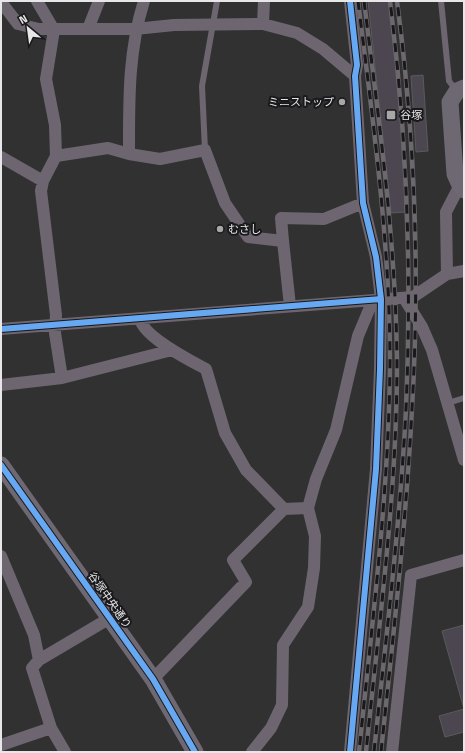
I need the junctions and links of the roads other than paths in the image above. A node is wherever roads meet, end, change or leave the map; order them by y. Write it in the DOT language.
graph roads {
  1 [pos="37,1"];
  2 [pos="99,1"];
  3 [pos="144,1"];
  4 [pos="217,1"];
  5 [pos="264,1"];
  6 [pos="350,1"];
  7 [pos="441,1"];
  8 [pos="1,2"];
  9 [pos="263,24"];
  10 [pos="213,25"];
  11 [pos="88,29"];
  12 [pos="135,29"];
  13 [pos="54,30"];
  14 [pos="355,76"];
  15 [pos="460,89"];
  16 [pos="205,150"];
  17 [pos="129,154"];
  18 [pos="56,156"];
  19 [pos="1,157"];
  20 [pos="42,182"];
  21 [pos="462,188"];
  22 [pos="363,203"];
  23 [pos="283,241"];
  24 [pos="464,271"];
  25 [pos="447,274"];
  26 [pos="404,298"];
  27 [pos="377,299"];
  28 [pos="290,306"];
  29 [pos="140,319"];
  30 [pos="56,325"];
  31 [pos="1,329"];
  32 [pos="172,350"];
  33 [pos="62,378"];
  34 [pos="1,385"];
  35 [pos="464,398"];
  36 [pos="448,403"];
  37 [pos="461,440"];
  38 [pos="464,460"];
  39 [pos="1,465"];
  40 [pos="308,508"];
  41 [pos="284,509"];
  42 [pos="1,556"];
  43 [pos="464,560"];
  44 [pos="110,618"];
  45 [pos="39,660"];
  46 [pos="153,679"];
  47 [pos="51,728"];
  48 [pos="1,746"];
  49 [pos="65,752"];
  50 [pos="195,752"];
  51 [pos="252,752"];
  52 [pos="350,752"];
  53 [pos="392,752"];
  1 -- 13 [label="street"];
  2 -- 11 [label="street"];
  3 -- 12 [label="street"];
  4 -- 10 [label="lane"];
  5 -- 9 [label="street"];
  6 -- 14 [label="street"];
  7 -- 15 [label="lane"];
  8 -- 13 [label="street"];
  9 -- 10 [label="street"];
  9 -- 14 [label="street"];
  10 -- 12 [label="street"];
  10 -- 16 [label="lane"];
  11 -- 12 [label="street"];
  11 -- 13 [label="street"];
  12 -- 17 [label="street"];
  13 -- 18 [label="street"];
  14 -- 22 [label="street"];
  15 -- 21 [label="street"];
  16 -- 17 [label="street"];
  16 -- 23 [label="street"];
  17 -- 18 [label="street"];
  18 -- 20 [label="street"];
  19 -- 20 [label="street"];
  20 -- 30 [label="street"];
  21 -- 25 [label="street"];
  22 -- 23 [label="street"];
  22 -- 27 [label="street"];
  23 -- 28 [label="street"];
  24 -- 25 [label="street"];
  25 -- 26 [label="street"];
  26 -- 27 [label="street"];
  26 -- 36 [label="street"];
  27 -- 28 [label="street"];
  27 -- 40 [label="street"];
  27 -- 52 [label="street"];
  28 -- 29 [label="street"];
  29 -- 30 [label="street"];
  29 -- 32 [label="street"];
  30 -- 31 [label="street"];
  30 -- 33 [label="street"];
  32 -- 33 [label="street"];
  32 -- 41 [label="street"];
  33 -- 34 [label="street"];
  35 -- 36 [label="lane"];
  36 -- 37 [label="street"];
  37 -- 38 [label="street"];
  39 -- 44 [label="street, 谷塚中央通り"];
  40 -- 41 [label="street"];
  40 -- 51 [label="street"];
  41 -- 46 [label="street"];
  42 -- 45 [label="street"];
  43 -- 53 [label="street"];
  44 -- 45 [label="street"];
  44 -- 46 [label="street, 谷塚中央通り"];
  45 -- 47 [label="street"];
  46 -- 50 [label="street, 谷塚中央通り"];
  47 -- 48 [label="street"];
  47 -- 49 [label="street"];
}
